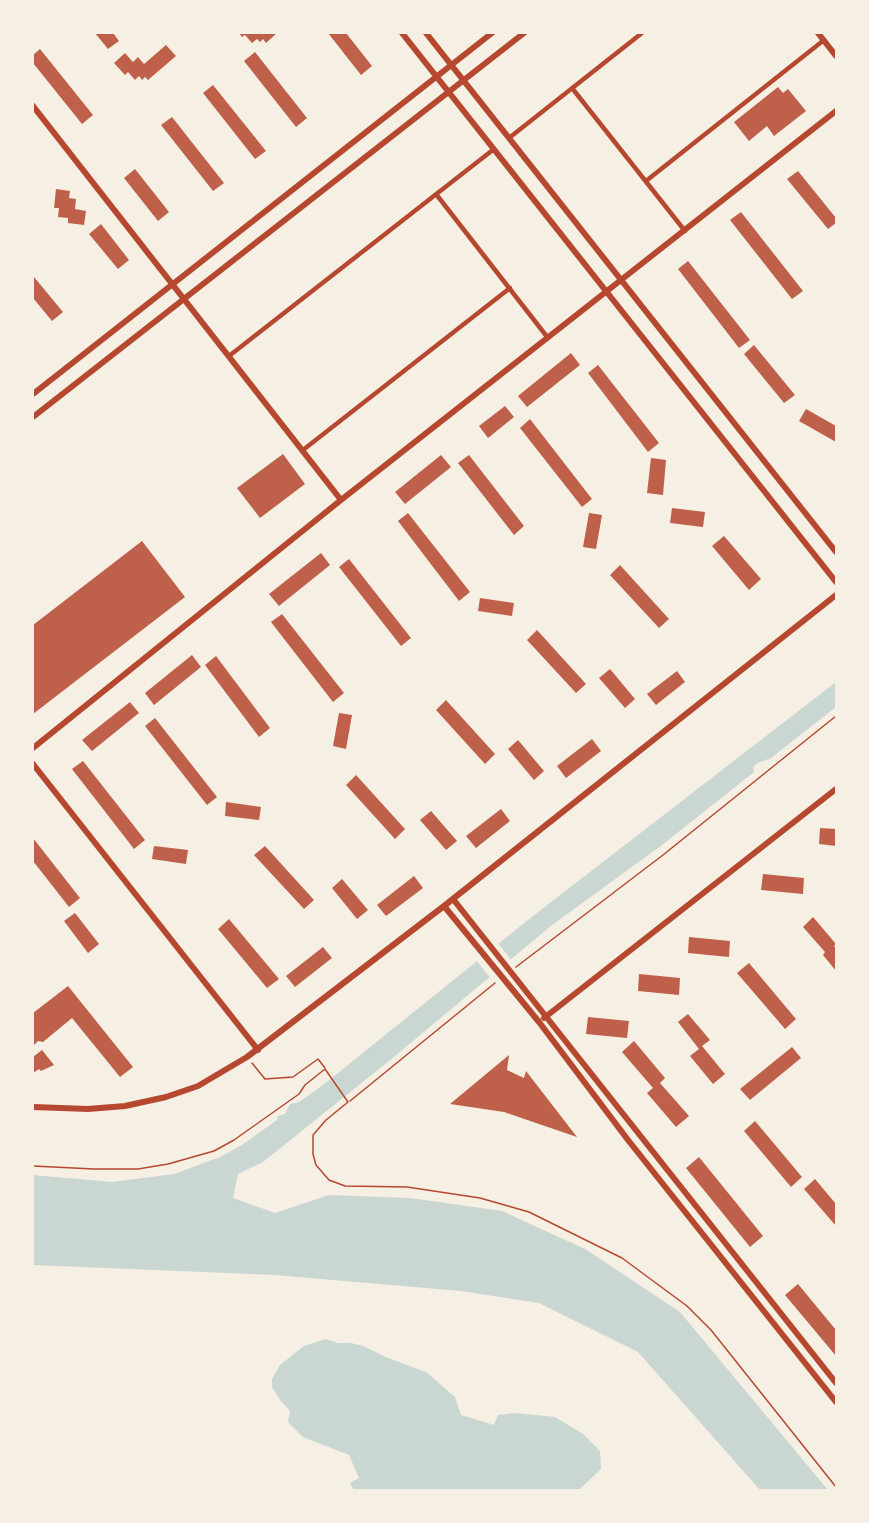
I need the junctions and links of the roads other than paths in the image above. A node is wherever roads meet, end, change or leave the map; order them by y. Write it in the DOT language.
graph roads {
  1 [pos="402,33"];
  2 [pos="426,33"];
  3 [pos="492,33"];
  4 [pos="524,33"];
  5 [pos="642,33"];
  6 [pos="818,33"];
  7 [pos="824,40"];
  8 [pos="836,56"];
  9 [pos="451,65"];
  10 [pos="436,76"];
  11 [pos="463,80"];
  12 [pos="573,88"];
  13 [pos="448,92"];
  14 [pos="33,106"];
  15 [pos="836,111"];
  16 [pos="509,138"];
  17 [pos="494,149"];
  18 [pos="646,181"];
  19 [pos="436,194"];
  20 [pos="685,231"];
  21 [pos="621,280"];
  22 [pos="173,285"];
  23 [pos="510,288"];
  24 [pos="606,291"];
  25 [pos="184,299"];
  26 [pos="548,338"];
  27 [pos="229,356"];
  28 [pos="33,394"];
  29 [pos="33,417"];
  30 [pos="303,450"];
  31 [pos="341,500"];
  32 [pos="836,552"];
  33 [pos="836,582"];
  34 [pos="836,595"];
  35 [pos="33,748"];
  36 [pos="33,764"];
  37 [pos="836,789"];
  38 [pos="453,899"];
  39 [pos="444,906"];
  40 [pos="545,1017"];
  41 [pos="539,1022"];
  42 [pos="258,1050"];
  43 [pos="33,1107"];
  44 [pos="836,1383"];
  45 [pos="836,1402"];
  1 -- 10 [label="street"];
  2 -- 9 [label="street"];
  3 -- 9 [label="street"];
  4 -- 11 [label="street"];
  5 -- 12 [label="street"];
  6 -- 7 [label="street"];
  7 -- 8 [label="street"];
  7 -- 18 [label="street"];
  9 -- 10 [label="street"];
  9 -- 11 [label="street"];
  10 -- 13 [label="street"];
  10 -- 22 [label="street"];
  11 -- 13 [label="street"];
  11 -- 16 [label="street"];
  12 -- 16 [label="street"];
  12 -- 18 [label="street"];
  13 -- 17 [label="street"];
  13 -- 25 [label="street"];
  14 -- 22 [label="street"];
  15 -- 20 [label="street"];
  16 -- 21 [label="street"];
  17 -- 19 [label="street"];
  17 -- 24 [label="street"];
  18 -- 20 [label="street"];
  19 -- 23 [label="street"];
  19 -- 27 [label="street"];
  20 -- 21 [label="street"];
  21 -- 24 [label="street"];
  21 -- 32 [label="street"];
  22 -- 25 [label="street"];
  22 -- 28 [label="street"];
  23 -- 26 [label="street"];
  23 -- 30 [label="street"];
  24 -- 26 [label="street"];
  24 -- 33 [label="street"];
  25 -- 27 [label="street"];
  25 -- 29 [label="street"];
  26 -- 31 [label="street"];
  27 -- 30 [label="street"];
  30 -- 31 [label="street"];
  31 -- 35 [label="street"];
  34 -- 38 [label="street"];
  36 -- 42 [label="street"];
  37 -- 40 [label="street"];
  38 -- 39 [label="street"];
  38 -- 40 [label="street"];
  39 -- 41 [label="street"];
  39 -- 42 [label="street"];
  40 -- 41 [label="street"];
  40 -- 44 [label="street"];
  41 -- 45 [label="street"];
  42 -- 43 [label="street"];
}
